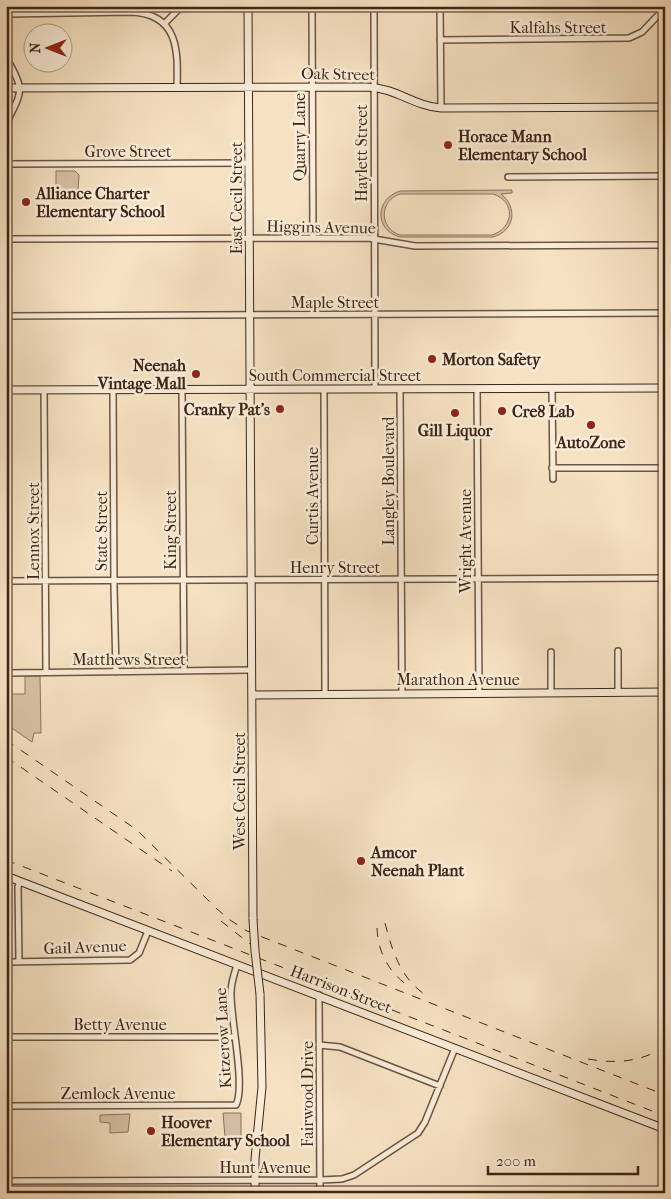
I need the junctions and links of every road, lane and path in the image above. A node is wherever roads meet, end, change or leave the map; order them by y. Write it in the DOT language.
graph roads {
  1 [pos="182,6"];
  2 [pos="248,6"];
  3 [pos="312,6"];
  4 [pos="374,6"];
  5 [pos="440,6"];
  6 [pos="665,8"];
  7 [pos="87,9"];
  8 [pos="6,14"];
  9 [pos="164,24"];
  10 [pos="440,40"];
  11 [pos="6,57"];
  12 [pos="177,87"];
  13 [pos="249,87"];
  14 [pos="312,87"];
  15 [pos="373,87"];
  16 [pos="6,88"];
  17 [pos="21,88"];
  18 [pos="665,107"];
  19 [pos="441,108"];
  20 [pos="6,124"];
  21 [pos="249,163"];
  22 [pos="6,164"];
  23 [pos="665,176"];
  24 [pos="508,177"];
  25 [pos="250,238"];
  26 [pos="313,238"];
  27 [pos="6,239"];
  28 [pos="374,239"];
  29 [pos="665,245"];
  30 [pos="665,313"];
  31 [pos="374,314"];
  32 [pos="250,315"];
  33 [pos="6,316"];
  34 [pos="477,388"];
  35 [pos="552,388"];
  36 [pos="665,388"];
  37 [pos="113,389"];
  38 [pos="182,389"];
  39 [pos="251,389"];
  40 [pos="324,389"];
  41 [pos="375,389"];
  42 [pos="400,389"];
  43 [pos="6,390"];
  44 [pos="44,390"];
  45 [pos="552,468"];
  46 [pos="665,468"];
  47 [pos="553,479"];
  48 [pos="665,578"];
  49 [pos="478,579"];
  50 [pos="114,580"];
  51 [pos="183,580"];
  52 [pos="251,580"];
  53 [pos="325,580"];
  54 [pos="401,580"];
  55 [pos="6,581"];
  56 [pos="46,581"];
  57 [pos="618,651"];
  58 [pos="551,652"];
  59 [pos="252,670"];
  60 [pos="184,671"];
  61 [pos="46,672"];
  62 [pos="116,672"];
  63 [pos="6,673"];
  64 [pos="618,692"];
  65 [pos="665,692"];
  66 [pos="402,693"];
  67 [pos="551,693"];
  68 [pos="325,694"];
  69 [pos="479,694"];
  70 [pos="252,695"];
  71 [pos="6,876"];
  72 [pos="20,881"];
  73 [pos="148,931"];
  74 [pos="6,962"];
  75 [pos="19,962"];
  76 [pos="237,965"];
  77 [pos="319,995"];
  78 [pos="6,1037"];
  79 [pos="235,1037"];
  80 [pos="319,1045"];
  81 [pos="455,1048"];
  82 [pos="440,1086"];
  83 [pos="6,1106"];
  84 [pos="230,1106"];
  85 [pos="665,1129"];
  86 [pos="255,1180"];
  87 [pos="320,1180"];
  88 [pos="6,1181"];
  89 [pos="255,1193"];
  90 [pos="320,1193"];
  1 -- 9 [label="street"];
  2 -- 13 [label="main road, East Cecil Street"];
  3 -- 14 [label="street, Quarry Lane"];
  4 -- 15 [label="street, Haylett Street"];
  5 -- 10 [label="street"];
  6 -- 10 [label="street, Kalfahs Street"];
  7 -- 8 [label="street"];
  7 -- 9 [label="street"];
  9 -- 12 [label="street"];
  10 -- 19 [label="street"];
  11 -- 17 [label="street"];
  12 -- 13 [label="main road, Oak Street"];
  12 -- 17 [label="main road, Oak Street"];
  13 -- 14 [label="main road, Oak Street"];
  13 -- 21 [label="main road, East Cecil Street"];
  14 -- 15 [label="main road, Oak Street"];
  14 -- 26 [label="street, Quarry Lane"];
  15 -- 19 [label="main road, Oak Street"];
  15 -- 28 [label="street, Haylett Street"];
  16 -- 17 [label="main road, Oak Street"];
  17 -- 20 [label="street"];
  18 -- 19 [label="main road, Oak Street"];
  21 -- 22 [label="street, Grove Street"];
  21 -- 25 [label="main road, East Cecil Street"];
  23 -- 24 [label="street"];
  25 -- 26 [label="street, Higgins Avenue"];
  25 -- 27 [label="street, Higgins Avenue"];
  25 -- 32 [label="main road, East Cecil Street"];
  26 -- 28 [label="street, Higgins Avenue"];
  28 -- 29 [label="street, Higgins Avenue"];
  28 -- 31 [label="street, Haylett Street"];
  30 -- 31 [label="street, Maple Street"];
  31 -- 32 [label="street, Maple Street"];
  31 -- 41 [label="street, Haylett Street"];
  32 -- 33 [label="street, Maple Street"];
  32 -- 39 [label="main road, East Cecil Street"];
  34 -- 35 [label="main road, South Commercial Street"];
  34 -- 42 [label="main road, South Commercial Street"];
  34 -- 49 [label="street, Wright Avenue"];
  35 -- 36 [label="main road, South Commercial Street"];
  35 -- 45 [label="street"];
  37 -- 38 [label="main road, South Commercial Street"];
  37 -- 44 [label="main road, South Commercial Street"];
  37 -- 50 [label="street, State Street"];
  38 -- 39 [label="main road, South Commercial Street"];
  38 -- 51 [label="street, King Street"];
  39 -- 40 [label="main road, South Commercial Street"];
  39 -- 52 [label="main road, West Cecil Street"];
  40 -- 41 [label="main road, South Commercial Street"];
  40 -- 53 [label="street, Curtis Avenue"];
  41 -- 42 [label="main road, South Commercial Street"];
  42 -- 54 [label="street, Langley Boulevard"];
  43 -- 44 [label="main road, South Commercial Street"];
  44 -- 56 [label="street, Lennox Street"];
  45 -- 46 [label="street"];
  45 -- 47 [label="street"];
  48 -- 49 [label="street, Henry Street"];
  49 -- 54 [label="street, Henry Street"];
  49 -- 69 [label="street, Wright Avenue"];
  50 -- 51 [label="street, Henry Street"];
  50 -- 56 [label="street, Henry Street"];
  50 -- 62 [label="street, State Street"];
  51 -- 52 [label="street, Henry Street"];
  51 -- 60 [label="street, King Street"];
  52 -- 53 [label="street, Henry Street"];
  52 -- 59 [label="main road, West Cecil Street"];
  53 -- 54 [label="street, Henry Street"];
  53 -- 68 [label="street, Curtis Avenue"];
  54 -- 66 [label="street, Langley Boulevard"];
  55 -- 56 [label="street, Henry Street"];
  56 -- 61 [label="street, Lennox Street"];
  57 -- 64 [label="street"];
  58 -- 67 [label="street"];
  59 -- 60 [label="street, Matthews Street"];
  59 -- 70 [label="main road, West Cecil Street"];
  60 -- 62 [label="street, Matthews Street"];
  61 -- 62 [label="street, Matthews Street"];
  61 -- 63 [label="street, Matthews Street"];
  64 -- 65 [label="main road, Marathon Avenue"];
  64 -- 67 [label="main road, Marathon Avenue"];
  66 -- 68 [label="main road, Marathon Avenue"];
  66 -- 69 [label="main road, Marathon Avenue"];
  67 -- 69 [label="main road, Marathon Avenue"];
  68 -- 70 [label="main road, Marathon Avenue"];
  70 -- 86 [label="main road, West Cecil Street, bridge"];
  71 -- 72 [label="main road, Harrison Street"];
  72 -- 73 [label="main road, Harrison Street"];
  72 -- 75 [label="street"];
  73 -- 75 [label="street, Gail Avenue"];
  73 -- 76 [label="main road, Harrison Street"];
  74 -- 75 [label="street, Gail Avenue"];
  76 -- 77 [label="main road, Harrison Street"];
  76 -- 79 [label="street, Kitzerow Lane"];
  77 -- 80 [label="street, Fairwood Drive"];
  77 -- 81 [label="main road, Harrison Street"];
  78 -- 79 [label="street, Betty Avenue"];
  79 -- 84 [label="street, Kitzerow Lane"];
  80 -- 82 [label="street"];
  80 -- 87 [label="street, Fairwood Drive"];
  81 -- 82 [label="street, Hunt Avenue"];
  81 -- 85 [label="main road, Harrison Street"];
  82 -- 87 [label="street, Hunt Avenue"];
  83 -- 84 [label="street, Zemlock Avenue"];
  86 -- 87 [label="street, Hunt Avenue"];
  86 -- 88 [label="street, Hunt Avenue"];
  86 -- 89 [label="main road, West Cecil Street"];
  87 -- 90 [label="street, Fairwood Drive"];
}
